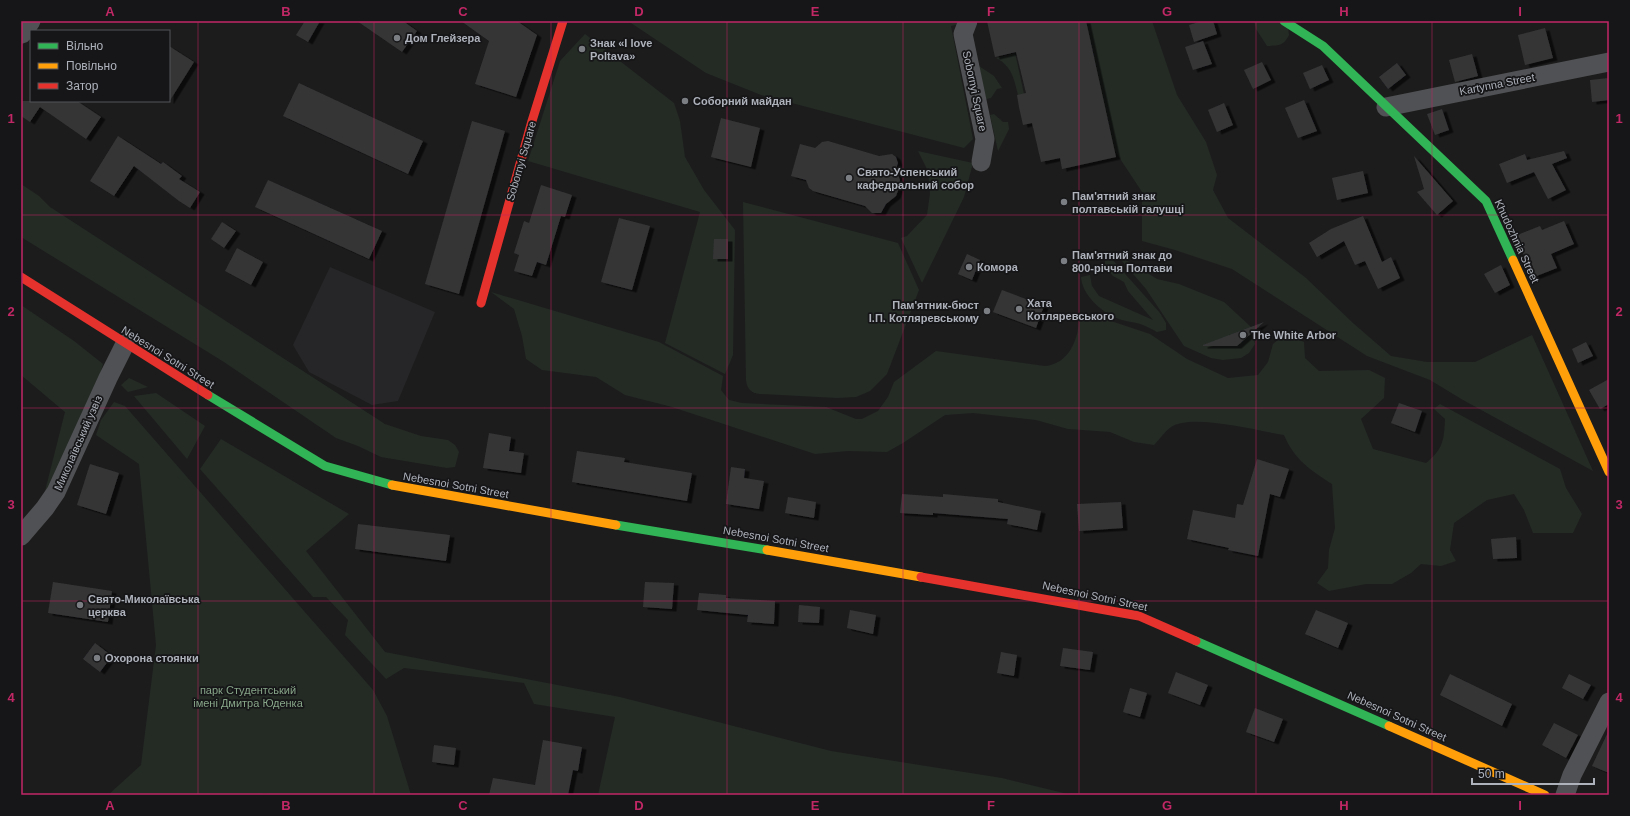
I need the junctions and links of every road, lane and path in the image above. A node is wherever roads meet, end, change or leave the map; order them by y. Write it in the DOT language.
graph roads {
  1 [pos="563,21"];
  2 [pos="968,21"];
  3 [pos="1284,21"];
  4 [pos="1609,62"];
  5 [pos="1386,107"];
  6 [pos="981,162"];
  7 [pos="21,277"];
  8 [pos="482,303"];
  9 [pos="125,344"];
  10 [pos="1609,472"];
  11 [pos="21,536"];
  12 [pos="1609,702"];
  13 [pos="1545,795"];
  14 [pos="1565,795"];
  1 -- 8 [label="main road, Sobornyi Square"];
  2 -- 6 [label="street, Sobornyi Square"];
  3 -- 5 [label="main road, Khudozhnia Street"];
  4 -- 5 [label="street, Kartynna Street"];
  5 -- 10 [label="main road, Khudozhnia Street"];
  7 -- 9 [label="main road, Nebesnoi Sotni Street"];
  9 -- 11 [label="street, Миколаївський узвіз"];
  9 -- 13 [label="main road, Nebesnoi Sotni Street"];
  12 -- 14 [label="street"];
}
